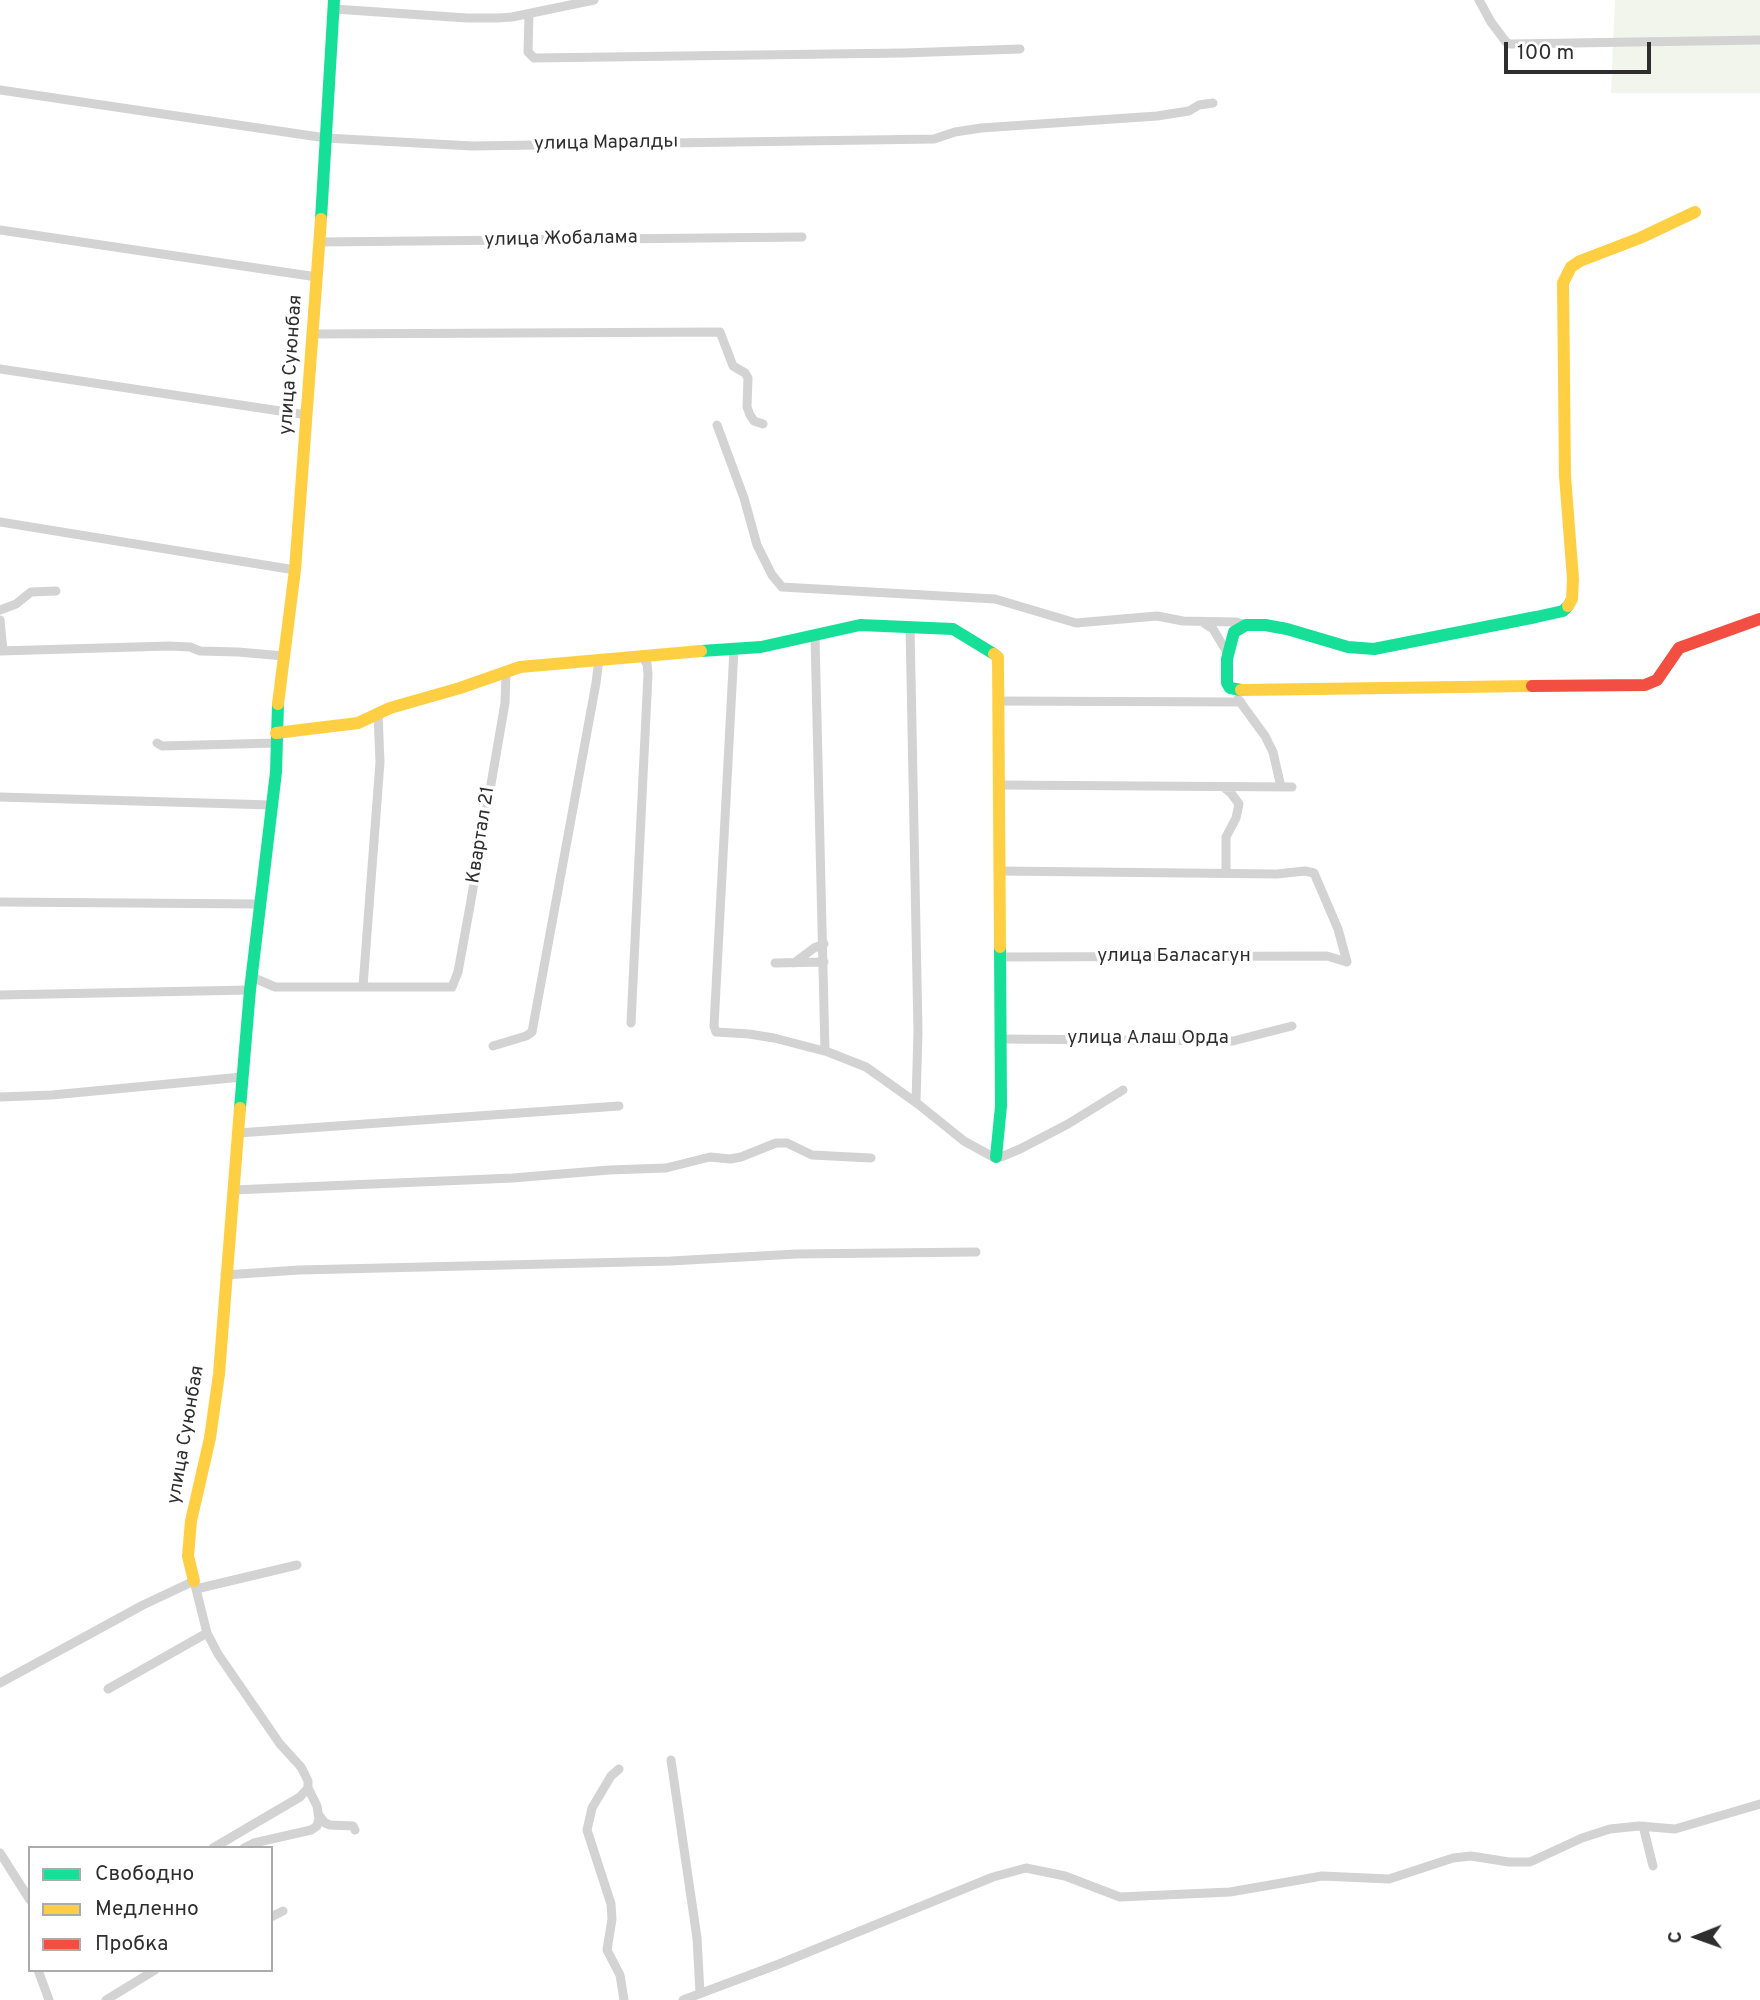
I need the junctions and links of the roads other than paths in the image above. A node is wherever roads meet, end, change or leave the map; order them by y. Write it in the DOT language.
graph roads {
  1 [pos="594,0"];
  2 [pos="1479,0"];
  3 [pos="334,4"];
  4 [pos="529,14"];
  5 [pos="1760,40"];
  6 [pos="1020,49"];
  7 [pos="0,90"];
  8 [pos="1213,103"];
  9 [pos="326,138"];
  10 [pos="1695,212"];
  11 [pos="0,229"];
  12 [pos="802,237"];
  13 [pos="320,242"];
  14 [pos="317,277"];
  15 [pos="314,334"];
  16 [pos="0,369"];
  17 [pos="307,415"];
  18 [pos="763,424"];
  19 [pos="717,425"];
  20 [pos="0,522"];
  21 [pos="295,570"];
  22 [pos="56,591"];
  23 [pos="0,610"];
  24 [pos="1760,619"];
  25 [pos="0,620"];
  26 [pos="1203,622"];
  27 [pos="1246,625"];
  28 [pos="910,626"];
  29 [pos="815,637"];
  30 [pos="734,649"];
  31 [pos="2,651"];
  32 [pos="1228,654"];
  33 [pos="284,656"];
  34 [pos="642,656"];
  35 [pos="599,659"];
  36 [pos="506,672"];
  37 [pos="1230,688"];
  38 [pos="998,701"];
  39 [pos="1241,702"];
  40 [pos="378,714"];
  41 [pos="276,738"];
  42 [pos="158,743"];
  43 [pos="998,785"];
  44 [pos="1222,787"];
  45 [pos="1281,787"];
  46 [pos="1292,787"];
  47 [pos="0,797"];
  48 [pos="272,805"];
  49 [pos="999,871"];
  50 [pos="1226,873"];
  51 [pos="0,902"];
  52 [pos="260,904"];
  53 [pos="824,944"];
  54 [pos="1000,957"];
  55 [pos="824,962"];
  56 [pos="775,963"];
  57 [pos="794,963"];
  58 [pos="251,984"];
  59 [pos="363,986"];
  60 [pos="0,995"];
  61 [pos="631,1023"];
  62 [pos="1292,1026"];
  63 [pos="1001,1039"];
  64 [pos="493,1046"];
  65 [pos="825,1051"];
  66 [pos="242,1077"];
  67 [pos="1123,1090"];
  68 [pos="0,1097"];
  69 [pos="916,1102"];
  70 [pos="620,1105"];
  71 [pos="238,1133"];
  72 [pos="996,1157"];
  73 [pos="871,1158"];
  74 [pos="233,1190"];
  75 [pos="976,1252"];
  76 [pos="225,1275"];
  77 [pos="297,1565"];
  78 [pos="195,1585"];
  79 [pos="207,1633"];
  80 [pos="0,1683"];
  81 [pos="108,1689"];
  82 [pos="671,1760"];
  83 [pos="619,1769"];
  84 [pos="307,1788"];
  85 [pos="1760,1804"];
  86 [pos="318,1814"];
  87 [pos="1643,1826"];
  88 [pos="355,1830"];
  89 [pos="216,1846"];
  90 [pos="248,1846"];
  91 [pos="0,1853"];
  92 [pos="1653,1866"];
  93 [pos="28,1897"];
  94 [pos="283,1911"];
  95 [pos="273,1916"];
  96 [pos="38,1972"];
  97 [pos="152,1972"];
  98 [pos="700,1993"];
  99 [pos="49,2000"];
  100 [pos="106,2000"];
  101 [pos="624,2000"];
  102 [pos="682,2000"];
  1 -- 4 [label="street"];
  2 -- 5 [label="street"];
  3 -- 4 [label="street"];
  3 -- 9 [label="street, улица Суюнбая"];
  4 -- 6 [label="street"];
  7 -- 9 [label="street, улица Маралды"];
  8 -- 9 [label="street, улица Маралды"];
  9 -- 13 [label="street, улица Суюнбая"];
  10 -- 27 [label="street"];
  11 -- 14 [label="street"];
  12 -- 13 [label="street, улица Жобалама"];
  13 -- 14 [label="street, улица Суюнбая"];
  14 -- 15 [label="street, улица Суюнбая"];
  15 -- 17 [label="street, улица Суюнбая"];
  15 -- 18 [label="street"];
  16 -- 17 [label="street"];
  17 -- 21 [label="street, улица Суюнбая"];
  19 -- 26 [label="street"];
  20 -- 21 [label="street"];
  21 -- 33 [label="street, улица Суюнбая"];
  22 -- 23 [label="street"];
  24 -- 37 [label="street"];
  25 -- 31 [label="street"];
  26 -- 27 [label="street"];
  26 -- 32 [label="street"];
  27 -- 32 [label="street"];
  28 -- 29 [label="street"];
  28 -- 38 [label="street"];
  28 -- 69 [label="street"];
  29 -- 30 [label="street"];
  29 -- 53 [label="street"];
  30 -- 34 [label="street"];
  30 -- 65 [label="street"];
  31 -- 33 [label="street"];
  32 -- 37 [label="street"];
  33 -- 41 [label="street, улица Суюнбая"];
  34 -- 35 [label="street"];
  34 -- 61 [label="street"];
  35 -- 36 [label="street"];
  35 -- 64 [label="street"];
  36 -- 40 [label="street"];
  36 -- 59 [label="street, Квартал 21"];
  37 -- 39 [label="street"];
  38 -- 39 [label="street"];
  38 -- 43 [label="street"];
  39 -- 45 [label="street"];
  40 -- 41 [label="street"];
  40 -- 59 [label="street"];
  41 -- 42 [label="street"];
  41 -- 48 [label="street, улица Суюнбая"];
  43 -- 44 [label="street"];
  43 -- 49 [label="street"];
  44 -- 45 [label="street"];
  44 -- 50 [label="street"];
  45 -- 46 [label="street"];
  47 -- 48 [label="street"];
  48 -- 52 [label="street, улица Суюнбая"];
  49 -- 50 [label="street"];
  49 -- 54 [label="street"];
  50 -- 54 [label="street, улица Баласагун"];
  51 -- 52 [label="street"];
  52 -- 58 [label="street, улица Суюнбая"];
  53 -- 55 [label="street"];
  53 -- 57 [label="street"];
  54 -- 63 [label="street"];
  55 -- 57 [label="street"];
  55 -- 65 [label="street"];
  56 -- 57 [label="street"];
  58 -- 59 [label="street"];
  58 -- 60 [label="street"];
  58 -- 66 [label="street, улица Суюнбая"];
  62 -- 63 [label="street, улица Алаш Орда"];
  63 -- 72 [label="street"];
  65 -- 69 [label="street"];
  66 -- 68 [label="street"];
  66 -- 71 [label="street, улица Суюнбая"];
  67 -- 72 [label="street"];
  69 -- 72 [label="street"];
  70 -- 71 [label="street"];
  71 -- 74 [label="street, улица Суюнбая"];
  73 -- 74 [label="street"];
  74 -- 76 [label="street, улица Суюнбая"];
  75 -- 76 [label="street"];
  76 -- 78 [label="street, улица Суюнбая"];
  77 -- 78 [label="street"];
  78 -- 79 [label="street, улица Суюнбая"];
  78 -- 80 [label="street"];
  79 -- 81 [label="street"];
  79 -- 84 [label="street, улица Суюнбая"];
  82 -- 98 [label="street"];
  83 -- 101 [label="street"];
  84 -- 86 [label="street"];
  84 -- 89 [label="street"];
  85 -- 87 [label="street"];
  86 -- 88 [label="street"];
  86 -- 90 [label="street"];
  87 -- 92 [label="street"];
  87 -- 98 [label="street"];
  91 -- 93 [label="street"];
  94 -- 95 [label="street"];
  96 -- 99 [label="street"];
  97 -- 100 [label="street"];
  98 -- 102 [label="street"];
}
